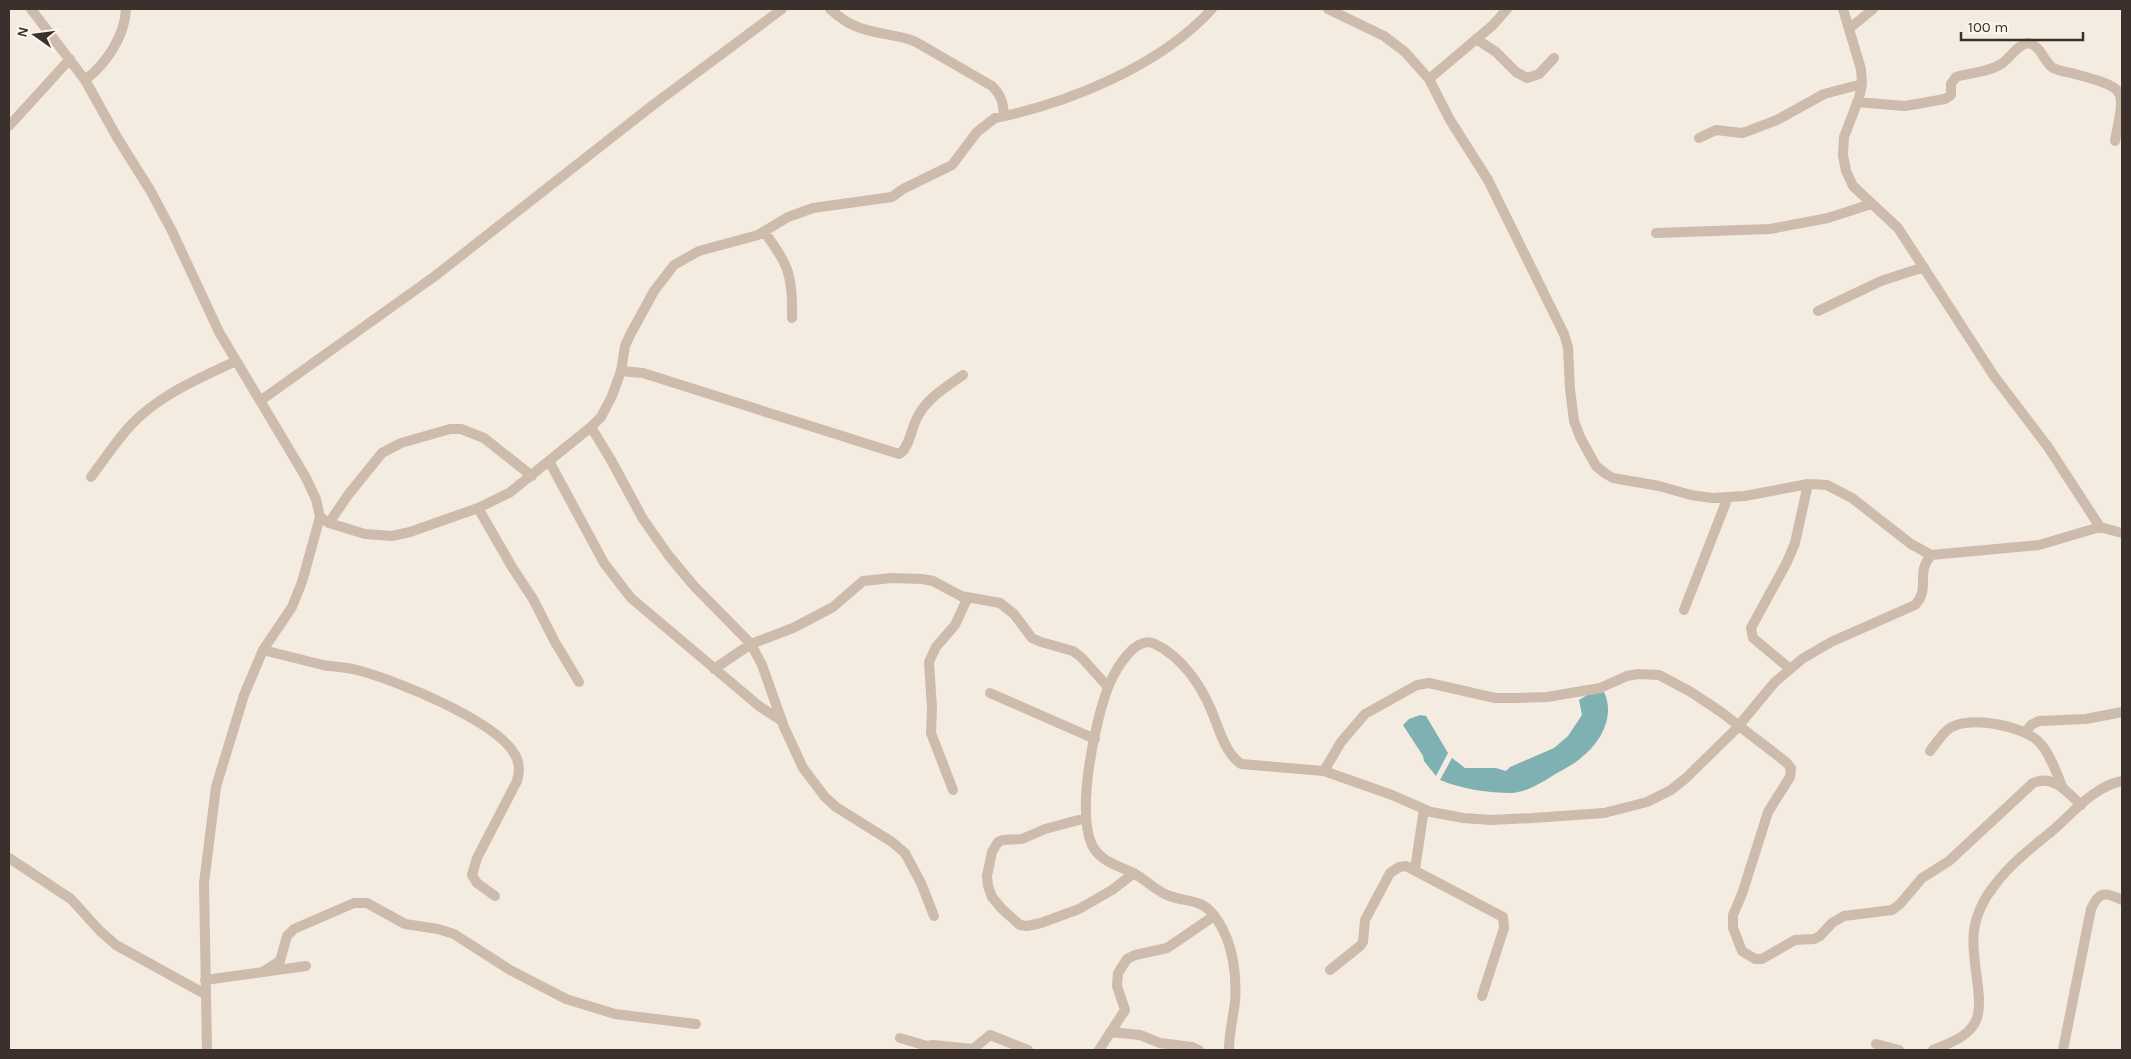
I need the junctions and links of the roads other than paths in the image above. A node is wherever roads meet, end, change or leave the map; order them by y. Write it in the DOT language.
graph roads {
  1 [pos="31,9"];
  2 [pos="126,9"];
  3 [pos="782,9"];
  4 [pos="830,9"];
  5 [pos="1212,9"];
  6 [pos="1328,9"];
  7 [pos="1507,9"];
  8 [pos="1843,9"];
  9 [pos="1873,9"];
  10 [pos="1850,28"];
  11 [pos="1476,39"];
  12 [pos="1554,58"];
  13 [pos="70,59"];
  14 [pos="1429,79"];
  15 [pos="85,80"];
  16 [pos="1862,84"];
  17 [pos="1857,102"];
  18 [pos="1004,116"];
  19 [pos="9,126"];
  20 [pos="1699,138"];
  21 [pos="2115,141"];
  22 [pos="1871,204"];
  23 [pos="764,232"];
  24 [pos="1656,232"];
  25 [pos="1924,267"];
  26 [pos="1818,312"];
  27 [pos="792,318"];
  28 [pos="236,361"];
  29 [pos="621,371"];
  30 [pos="963,375"];
  31 [pos="260,401"];
  32 [pos="590,427"];
  33 [pos="548,461"];
  34 [pos="532,476"];
  35 [pos="90,477"];
  36 [pos="1808,484"];
  37 [pos="1728,498"];
  38 [pos="478,508"];
  39 [pos="320,516"];
  40 [pos="329,523"];
  41 [pos="2100,527"];
  42 [pos="2122,533"];
  43 [pos="1931,555"];
  44 [pos="968,597"];
  45 [pos="1684,610"];
  46 [pos="751,644"];
  47 [pos="263,650"];
  48 [pos="1789,668"];
  49 [pos="714,669"];
  50 [pos="579,682"];
  51 [pos="1108,687"];
  52 [pos="990,693"];
  53 [pos="2122,712"];
  54 [pos="782,721"];
  55 [pos="1738,724"];
  56 [pos="2026,732"];
  57 [pos="1095,738"];
  58 [pos="1930,752"];
  59 [pos="1324,771"];
  60 [pos="2122,781"];
  61 [pos="2063,789"];
  62 [pos="953,790"];
  63 [pos="2081,805"];
  64 [pos="1424,809"];
  65 [pos="1086,818"];
  66 [pos="9,858"];
  67 [pos="1415,869"];
  68 [pos="1134,873"];
  69 [pos="496,896"];
  70 [pos="2122,900"];
  71 [pos="934,916"];
  72 [pos="1214,916"];
  73 [pos="306,966"];
  74 [pos="1330,970"];
  75 [pos="264,971"];
  76 [pos="205,980"];
  77 [pos="205,994"];
  78 [pos="1482,996"];
  79 [pos="696,1024"];
  80 [pos="1110,1032"];
  81 [pos="900,1038"];
  82 [pos="1876,1044"];
  83 [pos="926,1048"];
  84 [pos="207,1050"];
  85 [pos="1028,1050"];
  86 [pos="1099,1050"];
  87 [pos="1199,1050"];
  88 [pos="1229,1050"];
  89 [pos="1899,1050"];
  90 [pos="1933,1050"];
  91 [pos="2063,1050"];
  1 -- 13 [label="street"];
  2 -- 15 [label="street"];
  3 -- 31 [label="street"];
  4 -- 18 [label="street"];
  5 -- 18 [label="street"];
  6 -- 14 [label="street"];
  7 -- 11 [label="street"];
  8 -- 10 [label="street"];
  9 -- 10 [label="street"];
  10 -- 16 [label="street"];
  11 -- 12 [label="street"];
  11 -- 14 [label="street"];
  13 -- 15 [label="street"];
  13 -- 19 [label="street"];
  14 -- 37 [label="street"];
  15 -- 28 [label="street"];
  16 -- 17 [label="street"];
  16 -- 20 [label="street"];
  17 -- 21 [label="street"];
  17 -- 22 [label="street"];
  18 -- 23 [label="street"];
  22 -- 24 [label="street"];
  22 -- 25 [label="street"];
  23 -- 27 [label="street"];
  23 -- 29 [label="street"];
  25 -- 26 [label="street"];
  25 -- 41 [label="street"];
  28 -- 31 [label="street"];
  28 -- 35 [label="street"];
  29 -- 30 [label="street"];
  29 -- 32 [label="street"];
  31 -- 39 [label="street"];
  32 -- 33 [label="street"];
  32 -- 46 [label="street"];
  33 -- 34 [label="street"];
  33 -- 49 [label="street"];
  34 -- 38 [label="street"];
  34 -- 40 [label="street"];
  36 -- 37 [label="street"];
  36 -- 43 [label="street"];
  36 -- 48 [label="street"];
  37 -- 45 [label="street"];
  38 -- 40 [label="street"];
  38 -- 50 [label="street"];
  39 -- 40 [label="street"];
  39 -- 47 [label="street"];
  41 -- 42 [label="street"];
  41 -- 43 [label="street"];
  43 -- 48 [label="street"];
  44 -- 46 [label="street"];
  44 -- 51 [label="street"];
  44 -- 62 [label="street"];
  46 -- 49 [label="street"];
  46 -- 54 [label="street"];
  47 -- 69 [label="street"];
  47 -- 76 [label="street"];
  48 -- 55 [label="street"];
  49 -- 54 [label="street"];
  51 -- 57 [label="street"];
  51 -- 59 [label="street"];
  52 -- 57 [label="street"];
  53 -- 56 [label="street"];
  54 -- 71 [label="street"];
  55 -- 59 [label="street"];
  55 -- 61 [label="street"];
  55 -- 64 [label="street"];
  56 -- 58 [label="street"];
  56 -- 61 [label="street"];
  57 -- 65 [label="street"];
  59 -- 64 [label="street"];
  60 -- 63 [label="street"];
  61 -- 63 [label="street"];
  63 -- 90 [label="street"];
  64 -- 67 [label="street"];
  65 -- 68 [label="street"];
  65 -- 68 [label="street"];
  66 -- 77 [label="street"];
  67 -- 74 [label="street"];
  67 -- 78 [label="street"];
  68 -- 72 [label="street"];
  70 -- 91 [label="street"];
  72 -- 80 [label="street"];
  72 -- 88 [label="street"];
  73 -- 75 [label="street"];
  75 -- 76 [label="street"];
  75 -- 79 [label="street"];
  76 -- 77 [label="street"];
  77 -- 84 [label="street"];
  80 -- 86 [label="street"];
  80 -- 87 [label="street"];
  81 -- 83 [label="street"];
  82 -- 89 [label="street"];
  83 -- 85 [label="street"];
}
